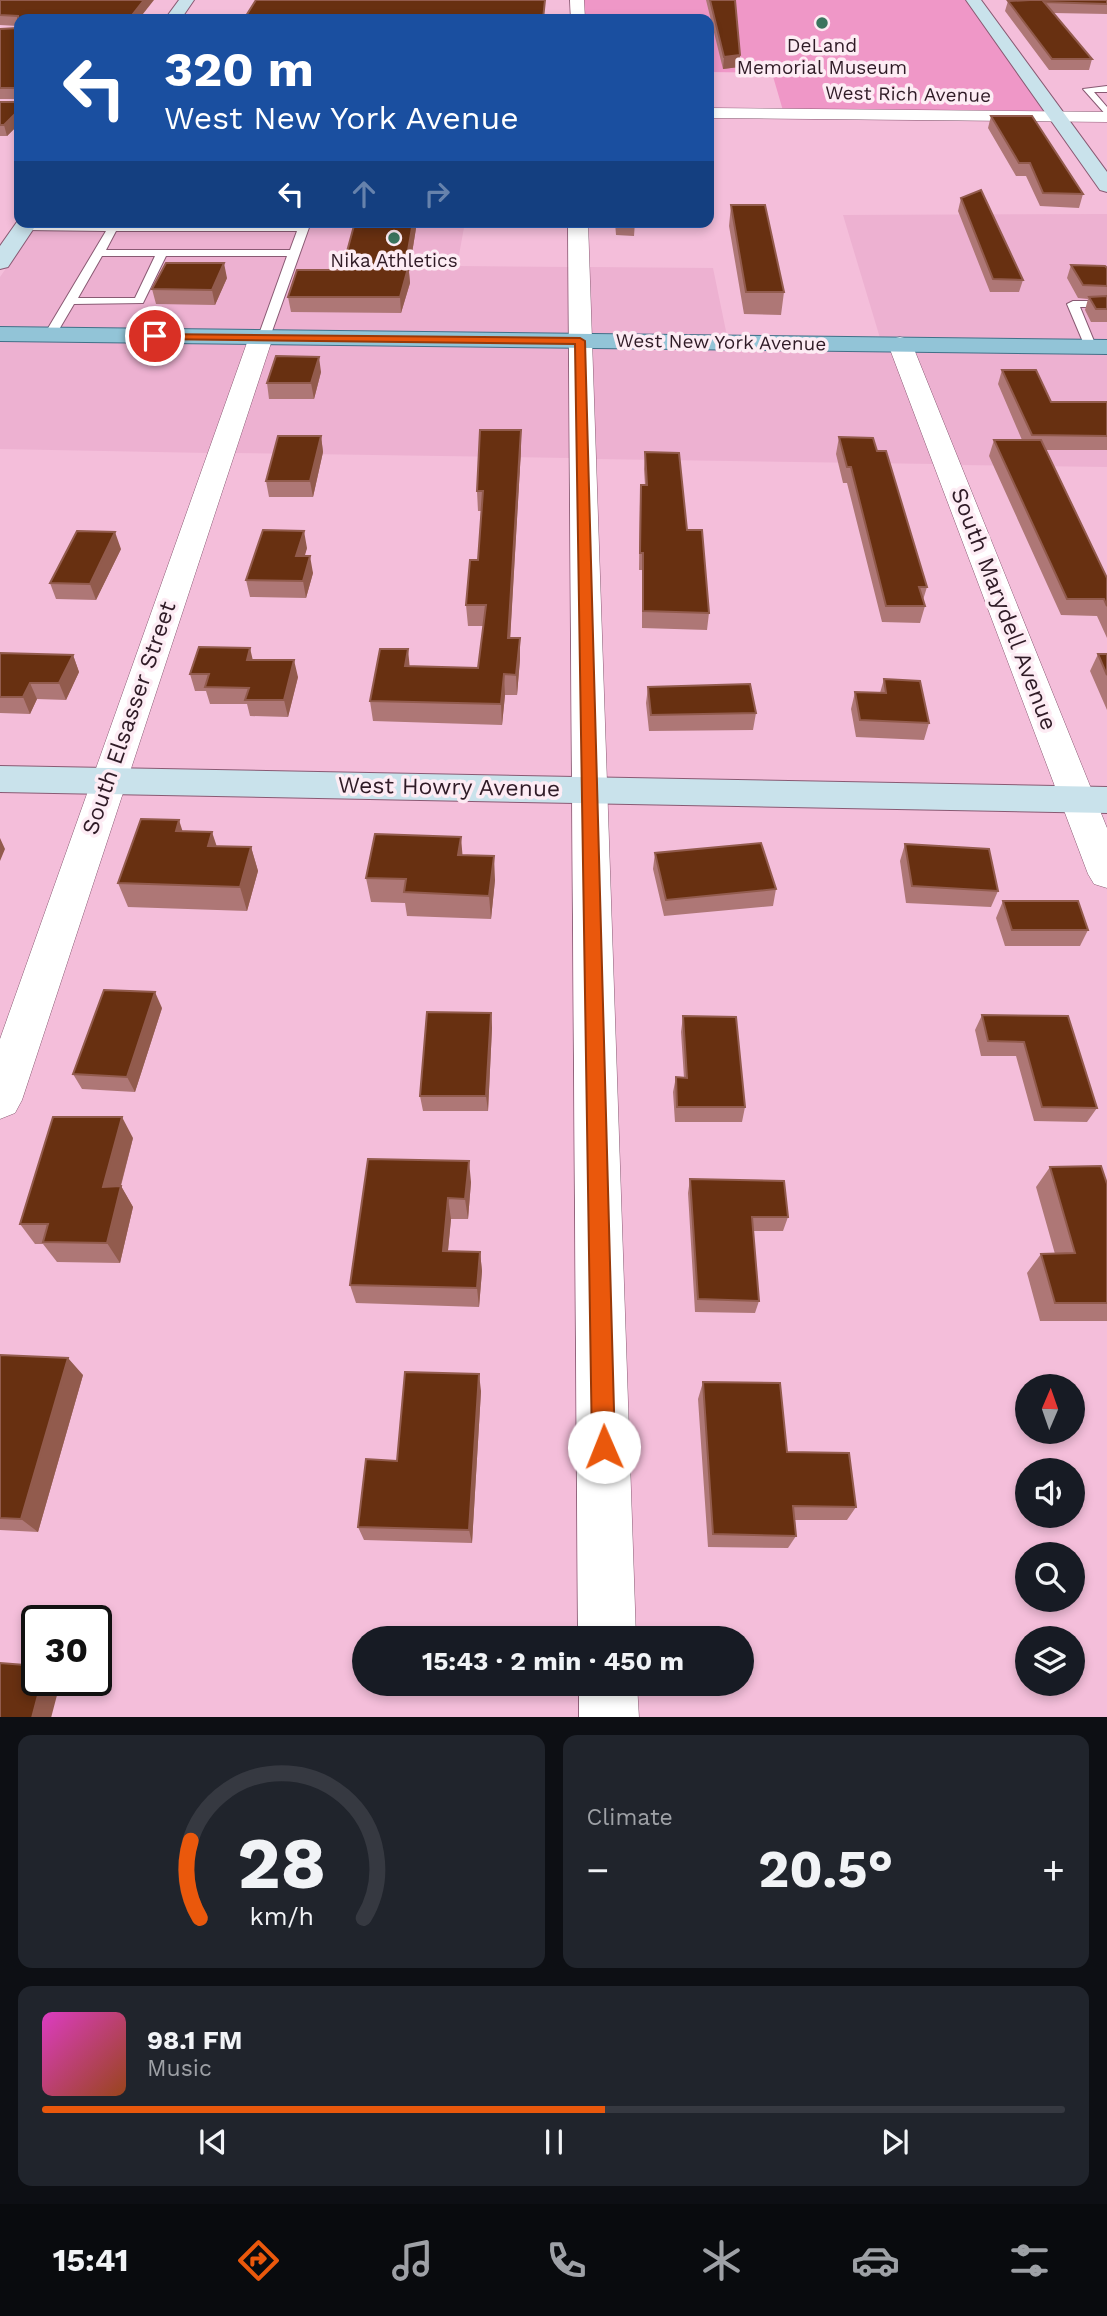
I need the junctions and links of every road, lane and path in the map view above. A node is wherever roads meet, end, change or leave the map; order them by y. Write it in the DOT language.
graph roads {
  1 [pos="973,0"];
  2 [pos="1107,89"];
  3 [pos="714,113"];
  4 [pos="1107,115"];
  5 [pos="1056,117"];
  6 [pos="1107,186"];
  7 [pos="24,228"];
  8 [pos="113,228"];
  9 [pos="304,228"];
  10 [pos="578,228"];
  11 [pos="99,253"];
  12 [pos="162,253"];
  13 [pos="295,253"];
  14 [pos="0,262"];
  15 [pos="70,301"];
  16 [pos="1107,304"];
  17 [pos="0,334"];
  18 [pos="50,335"];
  19 [pos="263,337"];
  20 [pos="580,341"];
  21 [pos="900,344"];
  22 [pos="1098,346"];
  23 [pos="0,779"];
  24 [pos="108,781"];
  25 [pos="591,790"];
  26 [pos="1093,800"];
  27 [pos="1107,874"];
  28 [pos="0,1100"];
  29 [pos="607,1626"];
  30 [pos="608,1696"];
  31 [pos="609,1717"];
  1 -- 5 [label="street"];
  2 -- 4 [label="lane"];
  3 -- 5 [label="street, West Rich Avenue"];
  4 -- 5 [label="street, West Rich Avenue"];
  5 -- 6 [label="street"];
  7 -- 14 [label="street"];
  8 -- 11 [label="lane"];
  9 -- 13 [label="lane"];
  10 -- 20 [label="street"];
  11 -- 12 [label="lane"];
  11 -- 15 [label="lane"];
  12 -- 13 [label="lane"];
  12 -- 15 [label="lane"];
  13 -- 19 [label="lane"];
  15 -- 18 [label="lane"];
  16 -- 22 [label="lane"];
  17 -- 18 [label="main road, West New York Avenue"];
  18 -- 19 [label="main road, West New York Avenue"];
  19 -- 20 [label="main road, West New York Avenue"];
  19 -- 24 [label="street, South Elsasser Street"];
  20 -- 21 [label="main road, West New York Avenue"];
  20 -- 25 [label="street"];
  21 -- 22 [label="main road, West New York Avenue"];
  21 -- 26 [label="street, South Marydell Avenue"];
  23 -- 24 [label="street, West Howry Avenue"];
  24 -- 25 [label="street, West Howry Avenue"];
  24 -- 28 [label="street, South Elsasser Street"];
  25 -- 26 [label="street, West Howry Avenue"];
  25 -- 29 [label="street"];
  26 -- 27 [label="street, South Marydell Avenue"];
  30 -- 31 [label="street"];
}
